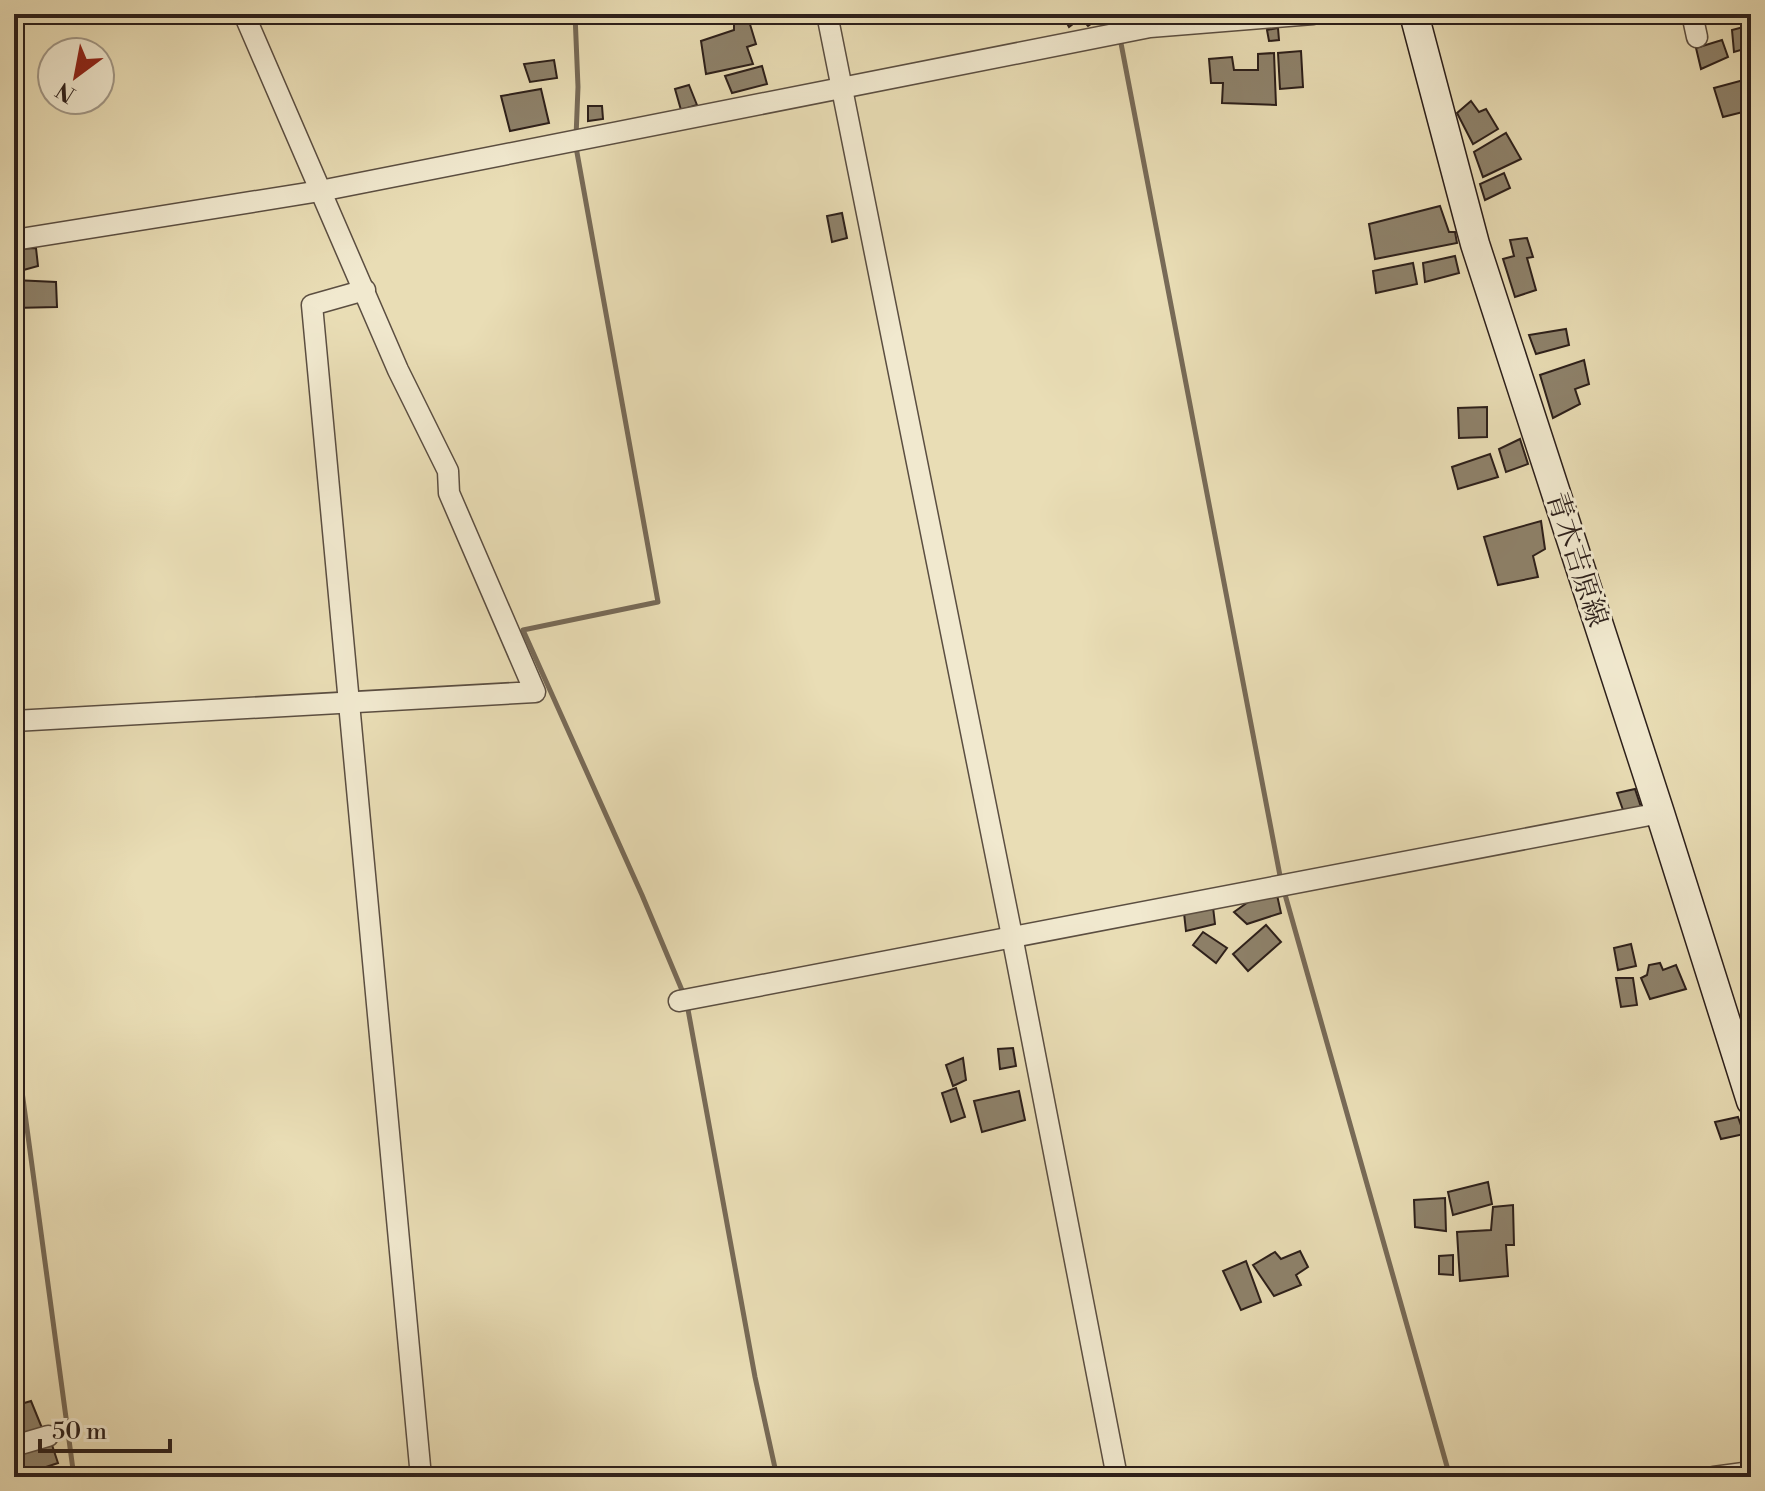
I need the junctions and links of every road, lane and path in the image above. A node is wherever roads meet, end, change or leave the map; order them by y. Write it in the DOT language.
graph roads {
  1 [pos="244,14"];
  2 [pos="827,14"];
  3 [pos="1313,14"];
  4 [pos="1414,14"];
  5 [pos="1692,14"];
  6 [pos="1697,37"];
  7 [pos="842,89"];
  8 [pos="320,191"];
  9 [pos="14,240"];
  10 [pos="365,290"];
  11 [pos="349,704"];
  12 [pos="14,721"];
  13 [pos="1660,813"];
  14 [pos="1012,936"];
  15 [pos="679,1001"];
  16 [pos="1751,1101"];
  17 [pos="48,1436"];
  18 [pos="14,1446"];
  19 [pos="1751,1472"];
  20 [pos="421,1477"];
  21 [pos="1117,1477"];
  22 [pos="1714,1477"];
  1 -- 8 [label="street"];
  2 -- 7 [label="street"];
  3 -- 7 [label="street"];
  4 -- 13 [label="main road, 青木吉原線"];
  5 -- 6 [label="street"];
  7 -- 8 [label="street"];
  7 -- 14 [label="street"];
  8 -- 9 [label="street"];
  8 -- 10 [label="street"];
  10 -- 11 [label="street"];
  10 -- 11 [label="street"];
  11 -- 12 [label="street"];
  11 -- 20 [label="street"];
  13 -- 14 [label="street"];
  13 -- 16 [label="main road, 青木吉原線"];
  14 -- 15 [label="street"];
  14 -- 21 [label="street"];
  17 -- 18 [label="street"];
  19 -- 22 [label="street"];
}
